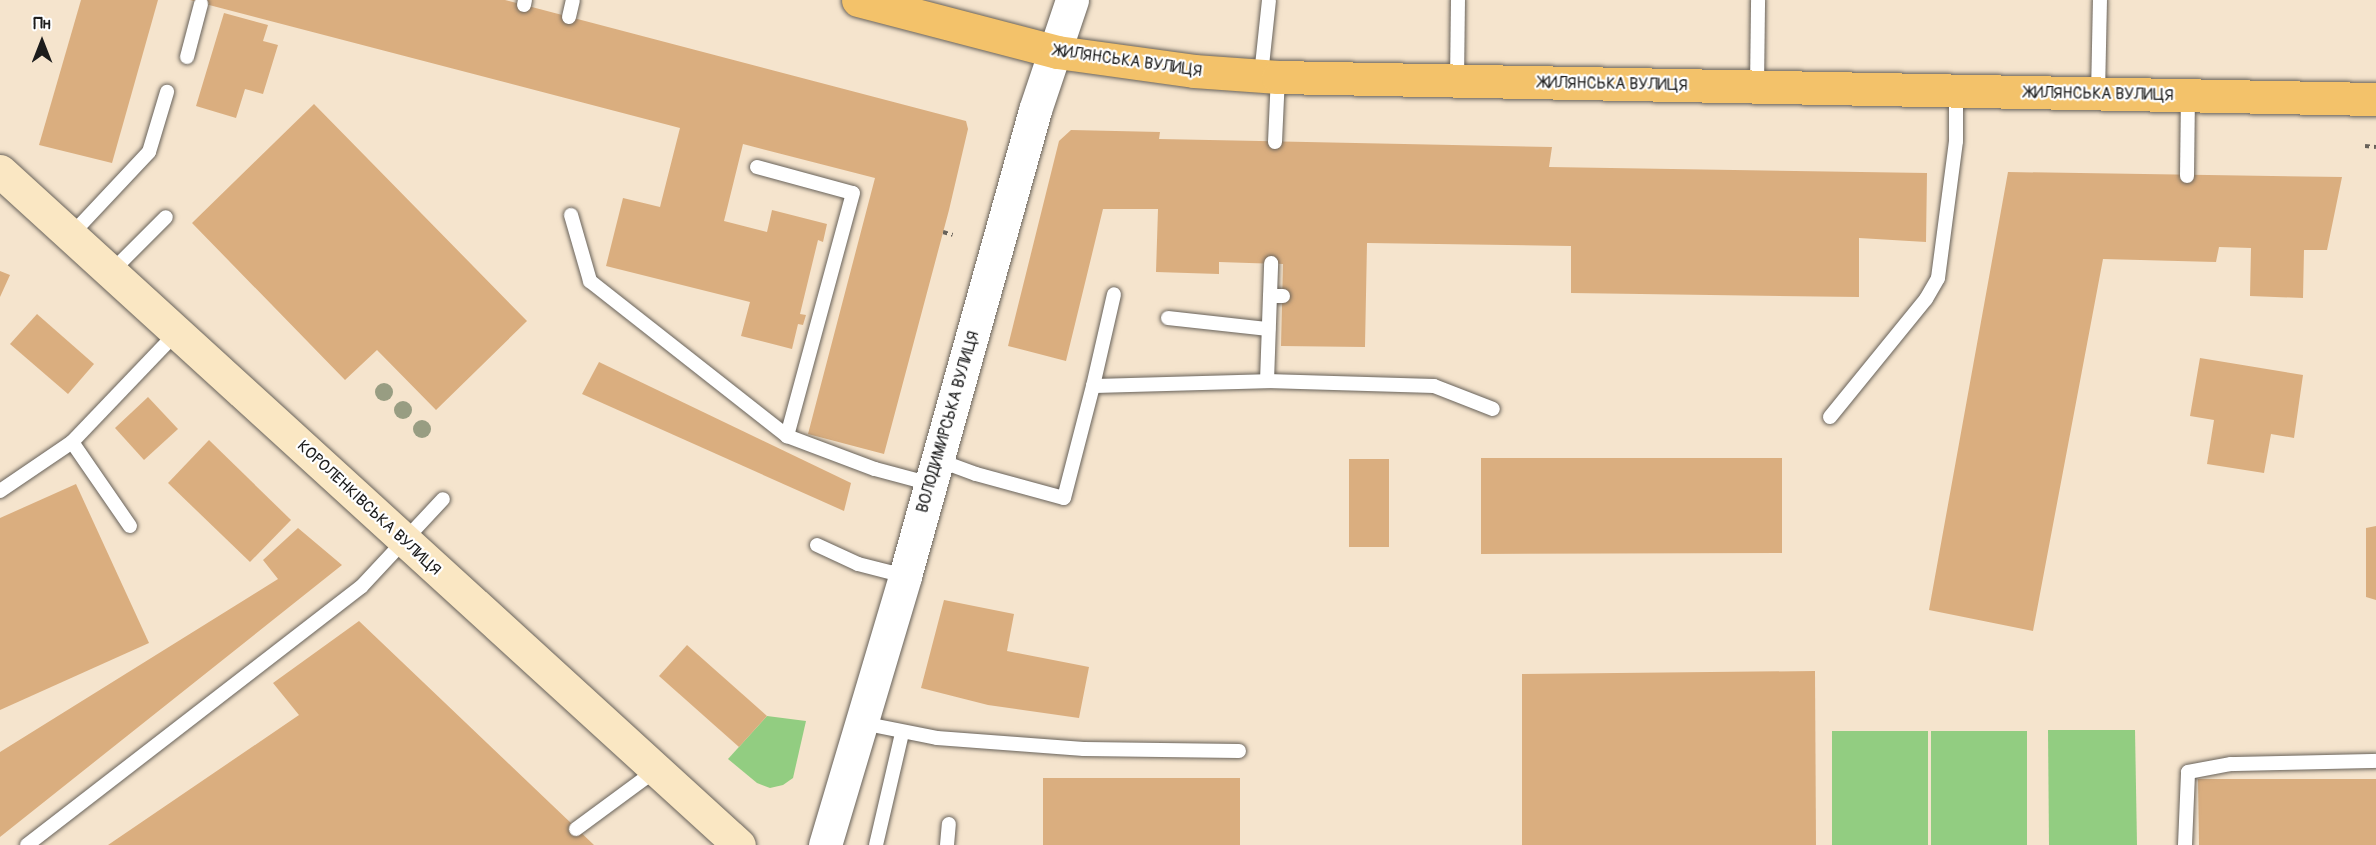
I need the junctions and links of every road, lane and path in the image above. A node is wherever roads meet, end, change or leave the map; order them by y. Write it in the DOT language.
graph roads {
  1 [pos="573,0"];
  2 [pos="858,0"];
  3 [pos="1072,0"];
  4 [pos="1269,0"];
  5 [pos="1458,0"];
  6 [pos="1758,0"];
  7 [pos="2100,0"];
  8 [pos="201,4"];
  9 [pos="569,17"];
  10 [pos="1057,52"];
  11 [pos="187,57"];
  12 [pos="1270,77"];
  13 [pos="1457,81"];
  14 [pos="1757,87"];
  15 [pos="1956,91"];
  16 [pos="167,92"];
  17 [pos="2098,94"];
  18 [pos="2188,96"];
  19 [pos="2376,99"];
  20 [pos="1275,142"];
  21 [pos="2365,146"];
  22 [pos="2376,147"];
  23 [pos="757,167"];
  24 [pos="0,171"];
  25 [pos="2187,176"];
  26 [pos="572,215"];
  27 [pos="166,217"];
  28 [pos="943,232"];
  29 [pos="71,235"];
  30 [pos="953,235"];
  31 [pos="1271,264"];
  32 [pos="112,271"];
  33 [pos="1114,294"];
  34 [pos="1168,318"];
  35 [pos="1269,329"];
  36 [pos="178,331"];
  37 [pos="1267,381"];
  38 [pos="1093,386"];
  39 [pos="1493,409"];
  40 [pos="1830,417"];
  41 [pos="787,436"];
  42 [pos="72,442"];
  43 [pos="934,472"];
  44 [pos="0,491"];
  45 [pos="442,499"];
  46 [pos="130,526"];
  47 [pos="403,541"];
  48 [pos="817,545"];
  49 [pos="905,576"];
  50 [pos="861,723"];
  51 [pos="902,732"];
  52 [pos="1239,751"];
  53 [pos="2376,761"];
  54 [pos="656,770"];
  55 [pos="949,824"];
  56 [pos="576,828"];
  57 [pos="27,845"];
  58 [pos="738,845"];
  59 [pos="825,845"];
  60 [pos="876,845"];
  61 [pos="947,845"];
  62 [pos="2185,845"];
  1 -- 9 [label="lane"];
  2 -- 10 [label="main road, ЖИЛЯНСЬКА ВУЛИЦЯ"];
  3 -- 10 [label="street, ВОЛОДИМИРСЬКА ВУЛИЦЯ"];
  4 -- 12 [label="lane"];
  5 -- 13 [label="lane"];
  6 -- 14 [label="lane"];
  7 -- 17 [label="lane"];
  8 -- 11 [label="lane"];
  10 -- 12 [label="main road, ЖИЛЯНСЬКА ВУЛИЦЯ"];
  10 -- 43 [label="street, ВОЛОДИМИРСЬКА ВУЛИЦЯ"];
  12 -- 13 [label="main road, ЖИЛЯНСЬКА ВУЛИЦЯ"];
  12 -- 20 [label="lane"];
  13 -- 14 [label="main road, ЖИЛЯНСЬКА ВУЛИЦЯ"];
  14 -- 15 [label="main road, ЖИЛЯНСЬКА ВУЛИЦЯ"];
  15 -- 17 [label="main road, ЖИЛЯНСЬКА ВУЛИЦЯ"];
  15 -- 40 [label="lane"];
  16 -- 29 [label="lane"];
  17 -- 18 [label="main road, ЖИЛЯНСЬКА ВУЛИЦЯ"];
  18 -- 19 [label="main road, ЖИЛЯНСЬКА ВУЛИЦЯ"];
  18 -- 25 [label="lane"];
  21 -- 22 [label="path"];
  23 -- 41 [label="lane"];
  24 -- 29 [label="main road, КОРОЛЕНКІВСЬКА ВУЛИЦЯ"];
  26 -- 41 [label="lane"];
  27 -- 32 [label="lane"];
  28 -- 30 [label="path"];
  29 -- 32 [label="main road, КОРОЛЕНКІВСЬКА ВУЛИЦЯ"];
  31 -- 35 [label="lane"];
  32 -- 36 [label="main road, КОРОЛЕНКІВСЬКА ВУЛИЦЯ"];
  33 -- 38 [label="lane"];
  34 -- 35 [label="lane"];
  35 -- 37 [label="lane"];
  36 -- 42 [label="lane"];
  36 -- 47 [label="main road, КОРОЛЕНКІВСЬКА ВУЛИЦЯ"];
  37 -- 38 [label="lane"];
  37 -- 39 [label="lane"];
  38 -- 43 [label="lane"];
  41 -- 43 [label="lane"];
  42 -- 44 [label="lane"];
  42 -- 46 [label="lane"];
  43 -- 49 [label="street, ВОЛОДИМИРСЬКА ВУЛИЦЯ"];
  45 -- 47 [label="lane"];
  47 -- 54 [label="main road, КОРОЛЕНКІВСЬКА ВУЛИЦЯ"];
  47 -- 57 [label="lane"];
  48 -- 49 [label="lane"];
  49 -- 50 [label="street, ВОЛОДИМИРСЬКА ВУЛИЦЯ"];
  50 -- 51 [label="lane"];
  50 -- 59 [label="street, ВОЛОДИМИРСЬКА ВУЛИЦЯ"];
  51 -- 52 [label="lane"];
  51 -- 60 [label="lane"];
  53 -- 62 [label="lane"];
  54 -- 56 [label="lane"];
  54 -- 58 [label="main road, КОРОЛЕНКІВСЬКА ВУЛИЦЯ"];
  55 -- 61 [label="lane"];
}
